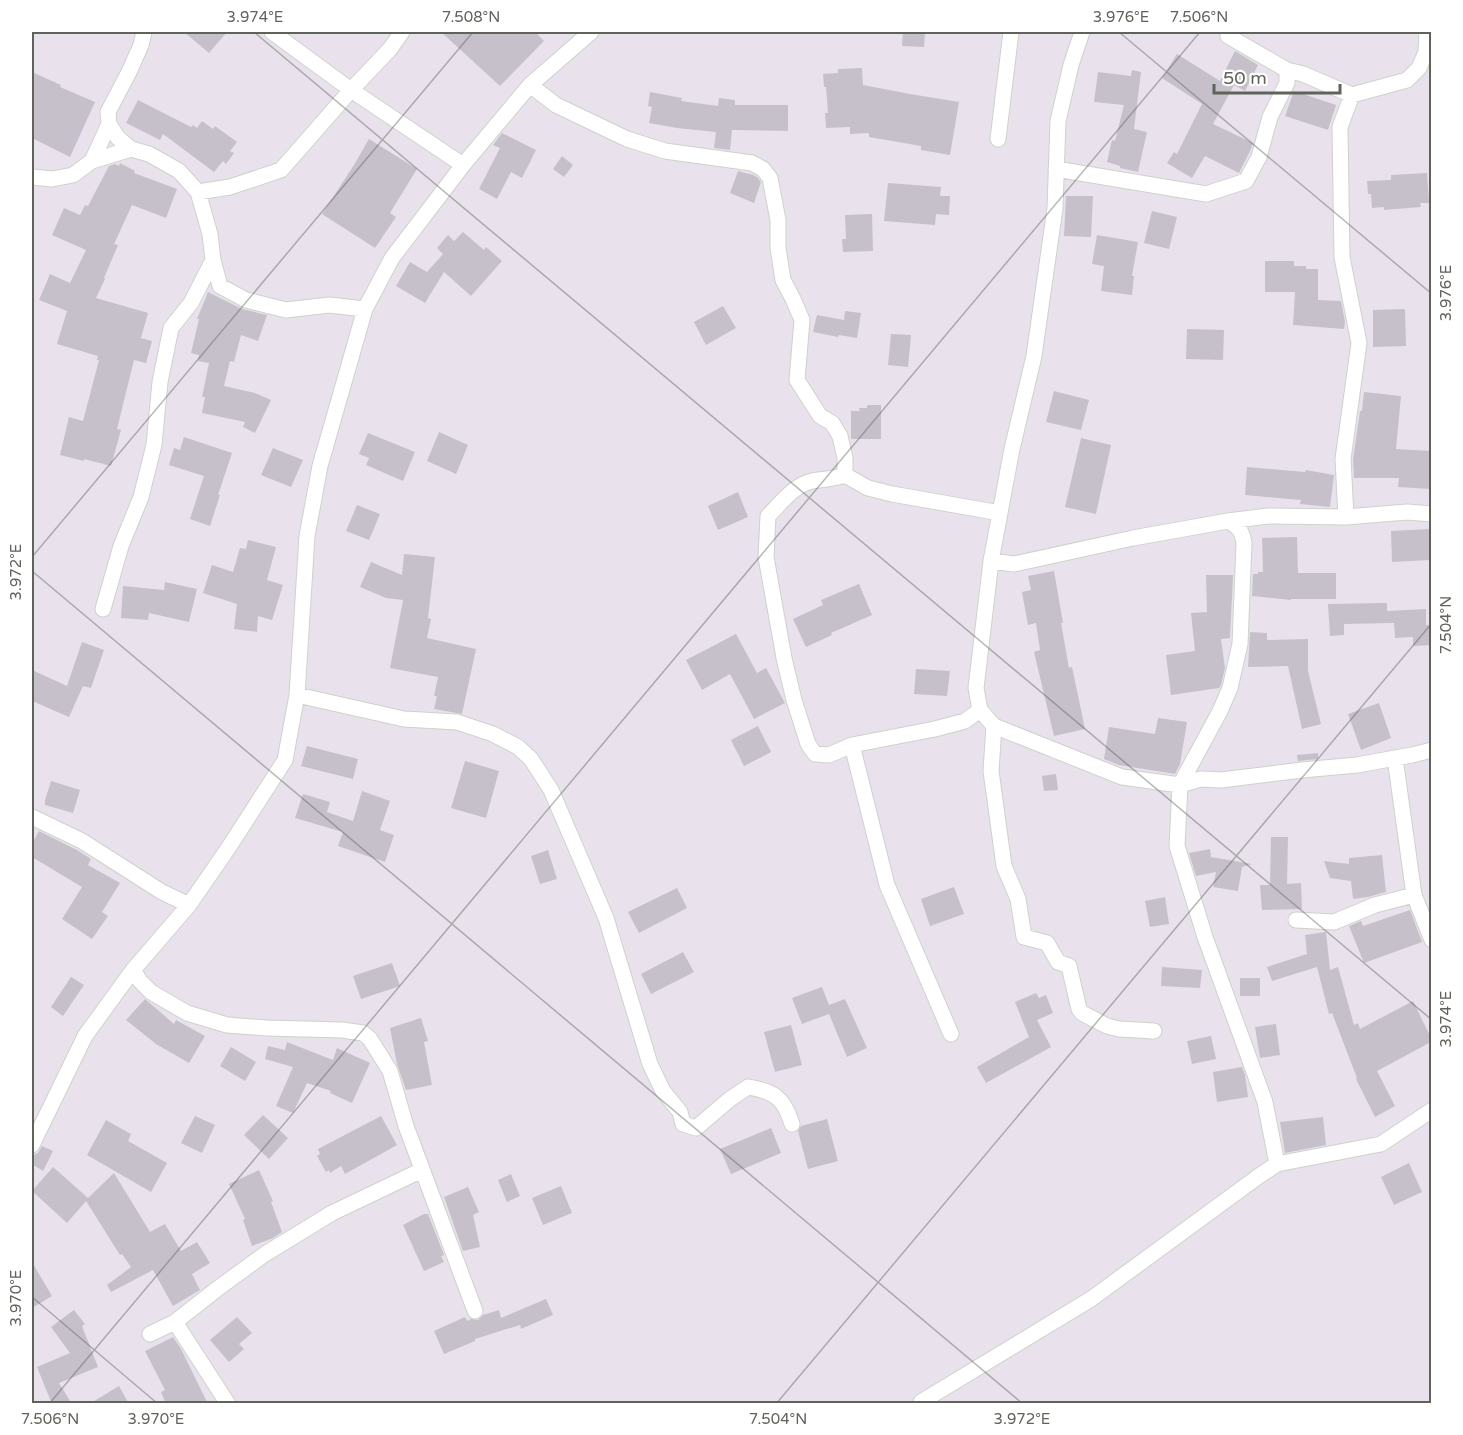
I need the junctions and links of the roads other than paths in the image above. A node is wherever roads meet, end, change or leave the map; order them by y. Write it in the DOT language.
graph roads {
  1 [pos="144,32"];
  2 [pos="272,32"];
  3 [pos="402,32"];
  4 [pos="591,32"];
  5 [pos="1011,32"];
  6 [pos="1082,32"];
  7 [pos="1427,32"];
  8 [pos="1228,36"];
  9 [pos="1287,70"];
  10 [pos="530,86"];
  11 [pos="351,90"];
  12 [pos="1352,95"];
  13 [pos="109,124"];
  14 [pos="998,139"];
  15 [pos="131,149"];
  16 [pos="92,161"];
  17 [pos="463,165"];
  18 [pos="1056,169"];
  19 [pos="32,177"];
  20 [pos="198,192"];
  21 [pos="213,260"];
  22 [pos="365,309"];
  23 [pos="845,475"];
  24 [pos="1000,513"];
  25 [pos="1431,514"];
  26 [pos="1346,517"];
  27 [pos="1228,520"];
  28 [pos="991,561"];
  29 [pos="103,609"];
  30 [pos="297,694"];
  31 [pos="980,710"];
  32 [pos="994,726"];
  33 [pos="852,745"];
  34 [pos="1431,750"];
  35 [pos="1395,758"];
  36 [pos="1179,785"];
  37 [pos="32,817"];
  38 [pos="1414,895"];
  39 [pos="189,905"];
  40 [pos="1296,921"];
  41 [pos="1431,940"];
  42 [pos="133,970"];
  43 [pos="1154,1030"];
  44 [pos="951,1034"];
  45 [pos="1431,1110"];
  46 [pos="792,1124"];
  47 [pos="32,1145"];
  48 [pos="1277,1164"];
  49 [pos="422,1170"];
  50 [pos="475,1311"];
  51 [pos="175,1322"];
  52 [pos="150,1334"];
  53 [pos="921,1402"];
  54 [pos="228,1404"];
  1 -- 13 [label="street"];
  2 -- 11 [label="street"];
  3 -- 11 [label="street"];
  4 -- 10 [label="street"];
  5 -- 14 [label="street"];
  6 -- 18 [label="street"];
  7 -- 12 [label="street"];
  8 -- 9 [label="street"];
  9 -- 12 [label="street"];
  9 -- 18 [label="street"];
  10 -- 17 [label="street"];
  10 -- 23 [label="street"];
  11 -- 17 [label="street"];
  11 -- 20 [label="street"];
  12 -- 26 [label="street"];
  13 -- 15 [label="street"];
  13 -- 16 [label="street"];
  15 -- 16 [label="street"];
  15 -- 20 [label="street"];
  16 -- 19 [label="street"];
  17 -- 22 [label="street"];
  18 -- 24 [label="street"];
  20 -- 21 [label="street"];
  21 -- 22 [label="street"];
  21 -- 29 [label="street"];
  22 -- 30 [label="street"];
  23 -- 24 [label="street"];
  23 -- 33 [label="street"];
  24 -- 28 [label="street"];
  25 -- 26 [label="street"];
  26 -- 27 [label="street"];
  27 -- 28 [label="street"];
  27 -- 36 [label="street"];
  28 -- 31 [label="street"];
  30 -- 39 [label="street"];
  30 -- 46 [label="street"];
  31 -- 32 [label="street"];
  31 -- 33 [label="street"];
  32 -- 36 [label="street"];
  32 -- 43 [label="street"];
  33 -- 44 [label="street"];
  34 -- 35 [label="street"];
  35 -- 36 [label="street"];
  35 -- 38 [label="street"];
  36 -- 48 [label="street"];
  37 -- 39 [label="street"];
  38 -- 40 [label="street"];
  38 -- 41 [label="street"];
  39 -- 42 [label="street"];
  42 -- 47 [label="street"];
  42 -- 49 [label="street"];
  45 -- 48 [label="street"];
  48 -- 53 [label="street"];
  49 -- 50 [label="street"];
  49 -- 51 [label="street"];
  51 -- 52 [label="street"];
  51 -- 54 [label="street"];
}
